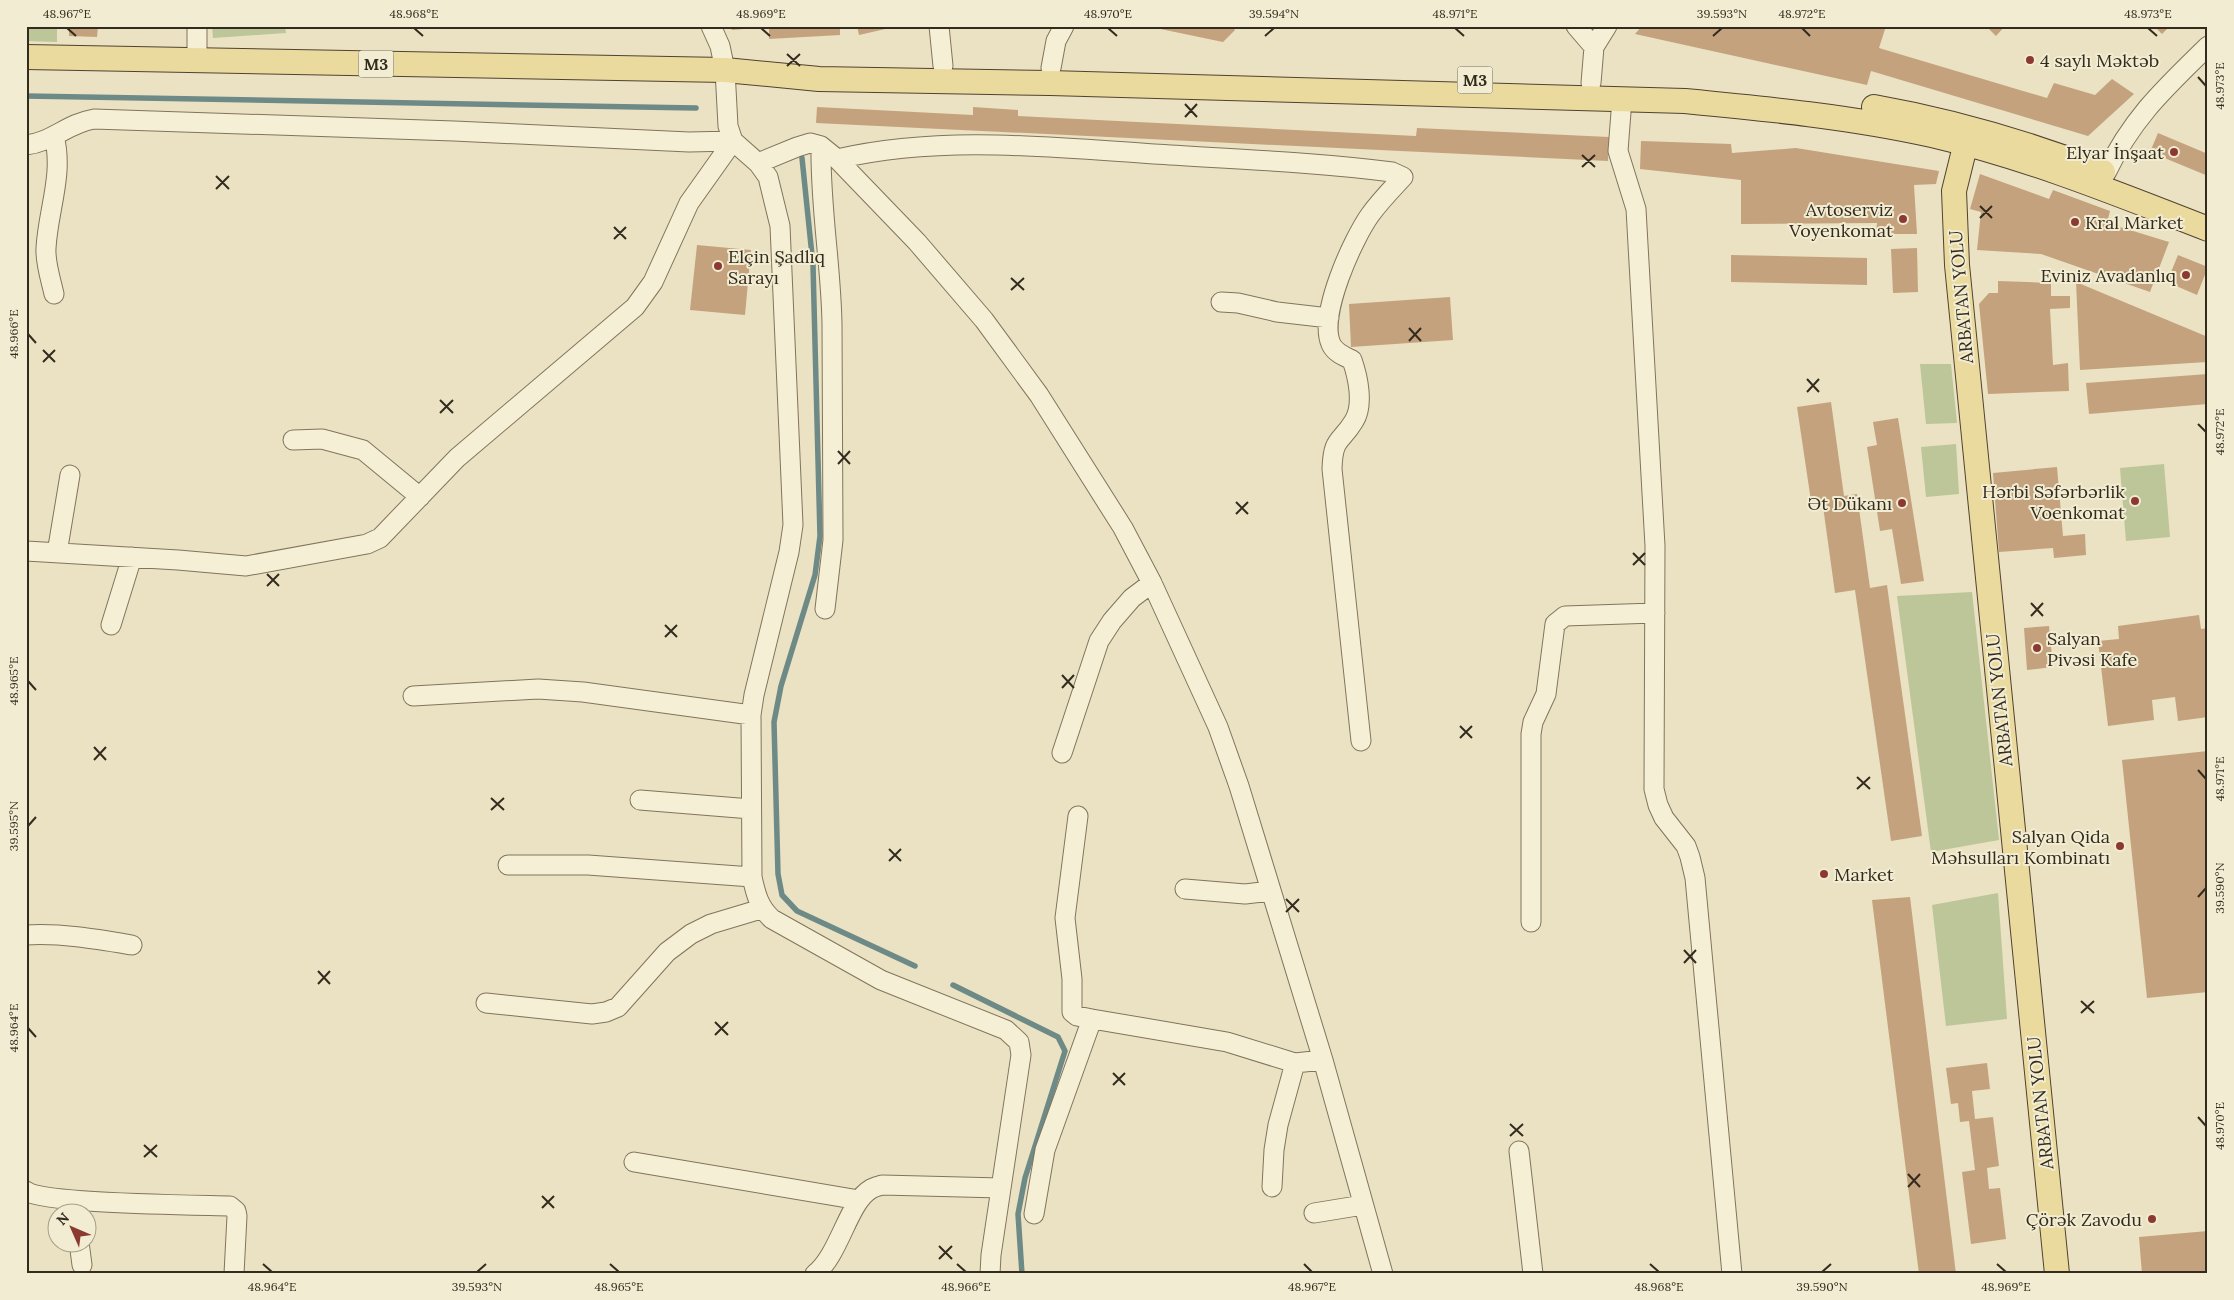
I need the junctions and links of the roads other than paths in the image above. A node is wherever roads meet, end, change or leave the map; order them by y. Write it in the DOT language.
graph roads {
  1 [pos="196,26"];
  2 [pos="711,26"];
  3 [pos="939,26"];
  4 [pos="1064,26"];
  5 [pos="1576,26"];
  6 [pos="1607,26"];
  7 [pos="2208,46"];
  8 [pos="1594,47"];
  9 [pos="26,57"];
  10 [pos="197,60"];
  11 [pos="943,66"];
  12 [pos="1051,68"];
  13 [pos="725,70"];
  14 [pos="1591,83"];
  15 [pos="1622,99"];
  16 [pos="54,136"];
  17 [pos="1968,136"];
  18 [pos="733,140"];
  19 [pos="26,145"];
  20 [pos="821,146"];
  21 [pos="837,159"];
  22 [pos="758,164"];
  23 [pos="2106,173"];
  24 [pos="2208,212"];
  25 [pos="2208,229"];
  26 [pos="54,294"];
  27 [pos="1221,302"];
  28 [pos="1330,318"];
  29 [pos="293,440"];
  30 [pos="70,475"];
  31 [pos="420,497"];
  32 [pos="26,551"];
  33 [pos="57,552"];
  34 [pos="132,557"];
  35 [pos="1152,583"];
  36 [pos="825,609"];
  37 [pos="1655,613"];
  38 [pos="111,625"];
  39 [pos="413,696"];
  40 [pos="751,716"];
  41 [pos="1361,740"];
  42 [pos="1062,753"];
  43 [pos="640,800"];
  44 [pos="751,809"];
  45 [pos="1078,816"];
  46 [pos="508,865"];
  47 [pos="752,877"];
  48 [pos="1185,890"];
  49 [pos="1271,891"];
  50 [pos="761,909"];
  51 [pos="1531,922"];
  52 [pos="26,935"];
  53 [pos="132,945"];
  54 [pos="486,1003"];
  55 [pos="1092,1019"];
  56 [pos="1323,1060"];
  57 [pos="1295,1063"];
  58 [pos="1519,1151"];
  59 [pos="634,1162"];
  60 [pos="1272,1187"];
  61 [pos="1001,1188"];
  62 [pos="26,1190"];
  63 [pos="859,1200"];
  64 [pos="61,1202"];
  65 [pos="98,1206"];
  66 [pos="1363,1206"];
  67 [pos="1314,1213"];
  68 [pos="1034,1214"];
  69 [pos="80,1252"];
  70 [pos="82,1265"];
  71 [pos="234,1274"];
  72 [pos="815,1274"];
  73 [pos="990,1274"];
  74 [pos="1383,1274"];
  75 [pos="1533,1274"];
  76 [pos="1732,1274"];
  77 [pos="2057,1274"];
  1 -- 10 [label="street"];
  2 -- 13 [label="street"];
  3 -- 11 [label="street"];
  4 -- 12 [label="street"];
  5 -- 8 [label="street"];
  6 -- 8 [label="street"];
  7 -- 23 [label="street"];
  8 -- 14 [label="street"];
  9 -- 10 [label="main road, M3"];
  10 -- 13 [label="main road, M3"];
  11 -- 12 [label="main road, M3"];
  11 -- 13 [label="main road, M3"];
  12 -- 14 [label="main road, M3"];
  13 -- 15 [label="main road"];
  13 -- 18 [label="street"];
  14 -- 17 [label="main road, M3"];
  15 -- 17 [label="main road"];
  15 -- 37 [label="street"];
  16 -- 18 [label="street"];
  16 -- 19 [label="street"];
  16 -- 26 [label="street"];
  17 -- 23 [label="main road, M3"];
  17 -- 25 [label="main road"];
  17 -- 77 [label="main road, ARBATAN YOLU"];
  18 -- 22 [label="street"];
  18 -- 31 [label="street"];
  20 -- 21 [label="street"];
  20 -- 22 [label="street"];
  20 -- 36 [label="street"];
  21 -- 28 [label="street"];
  21 -- 35 [label="street"];
  22 -- 40 [label="street"];
  23 -- 24 [label="main road, M3"];
  27 -- 28 [label="street"];
  28 -- 41 [label="street"];
  29 -- 31 [label="street"];
  30 -- 33 [label="street"];
  31 -- 34 [label="street"];
  32 -- 33 [label="street"];
  33 -- 34 [label="street"];
  34 -- 38 [label="street"];
  35 -- 42 [label="street"];
  35 -- 49 [label="street"];
  37 -- 51 [label="street"];
  37 -- 76 [label="street"];
  39 -- 40 [label="street"];
  40 -- 44 [label="street"];
  43 -- 44 [label="street"];
  44 -- 47 [label="street"];
  45 -- 55 [label="street"];
  46 -- 47 [label="street"];
  47 -- 50 [label="street"];
  48 -- 49 [label="street"];
  49 -- 56 [label="street"];
  50 -- 54 [label="street"];
  50 -- 61 [label="street"];
  52 -- 53 [label="street"];
  55 -- 57 [label="street"];
  55 -- 68 [label="street"];
  56 -- 57 [label="street"];
  56 -- 66 [label="street"];
  57 -- 60 [label="street"];
  58 -- 75 [label="street"];
  59 -- 63 [label="street"];
  61 -- 63 [label="street"];
  61 -- 73 [label="street"];
  62 -- 64 [label="street"];
  63 -- 72 [label="street"];
  65 -- 71 [label="street"];
  66 -- 67 [label="street"];
  66 -- 74 [label="street"];
  69 -- 70 [label="street"];
}
